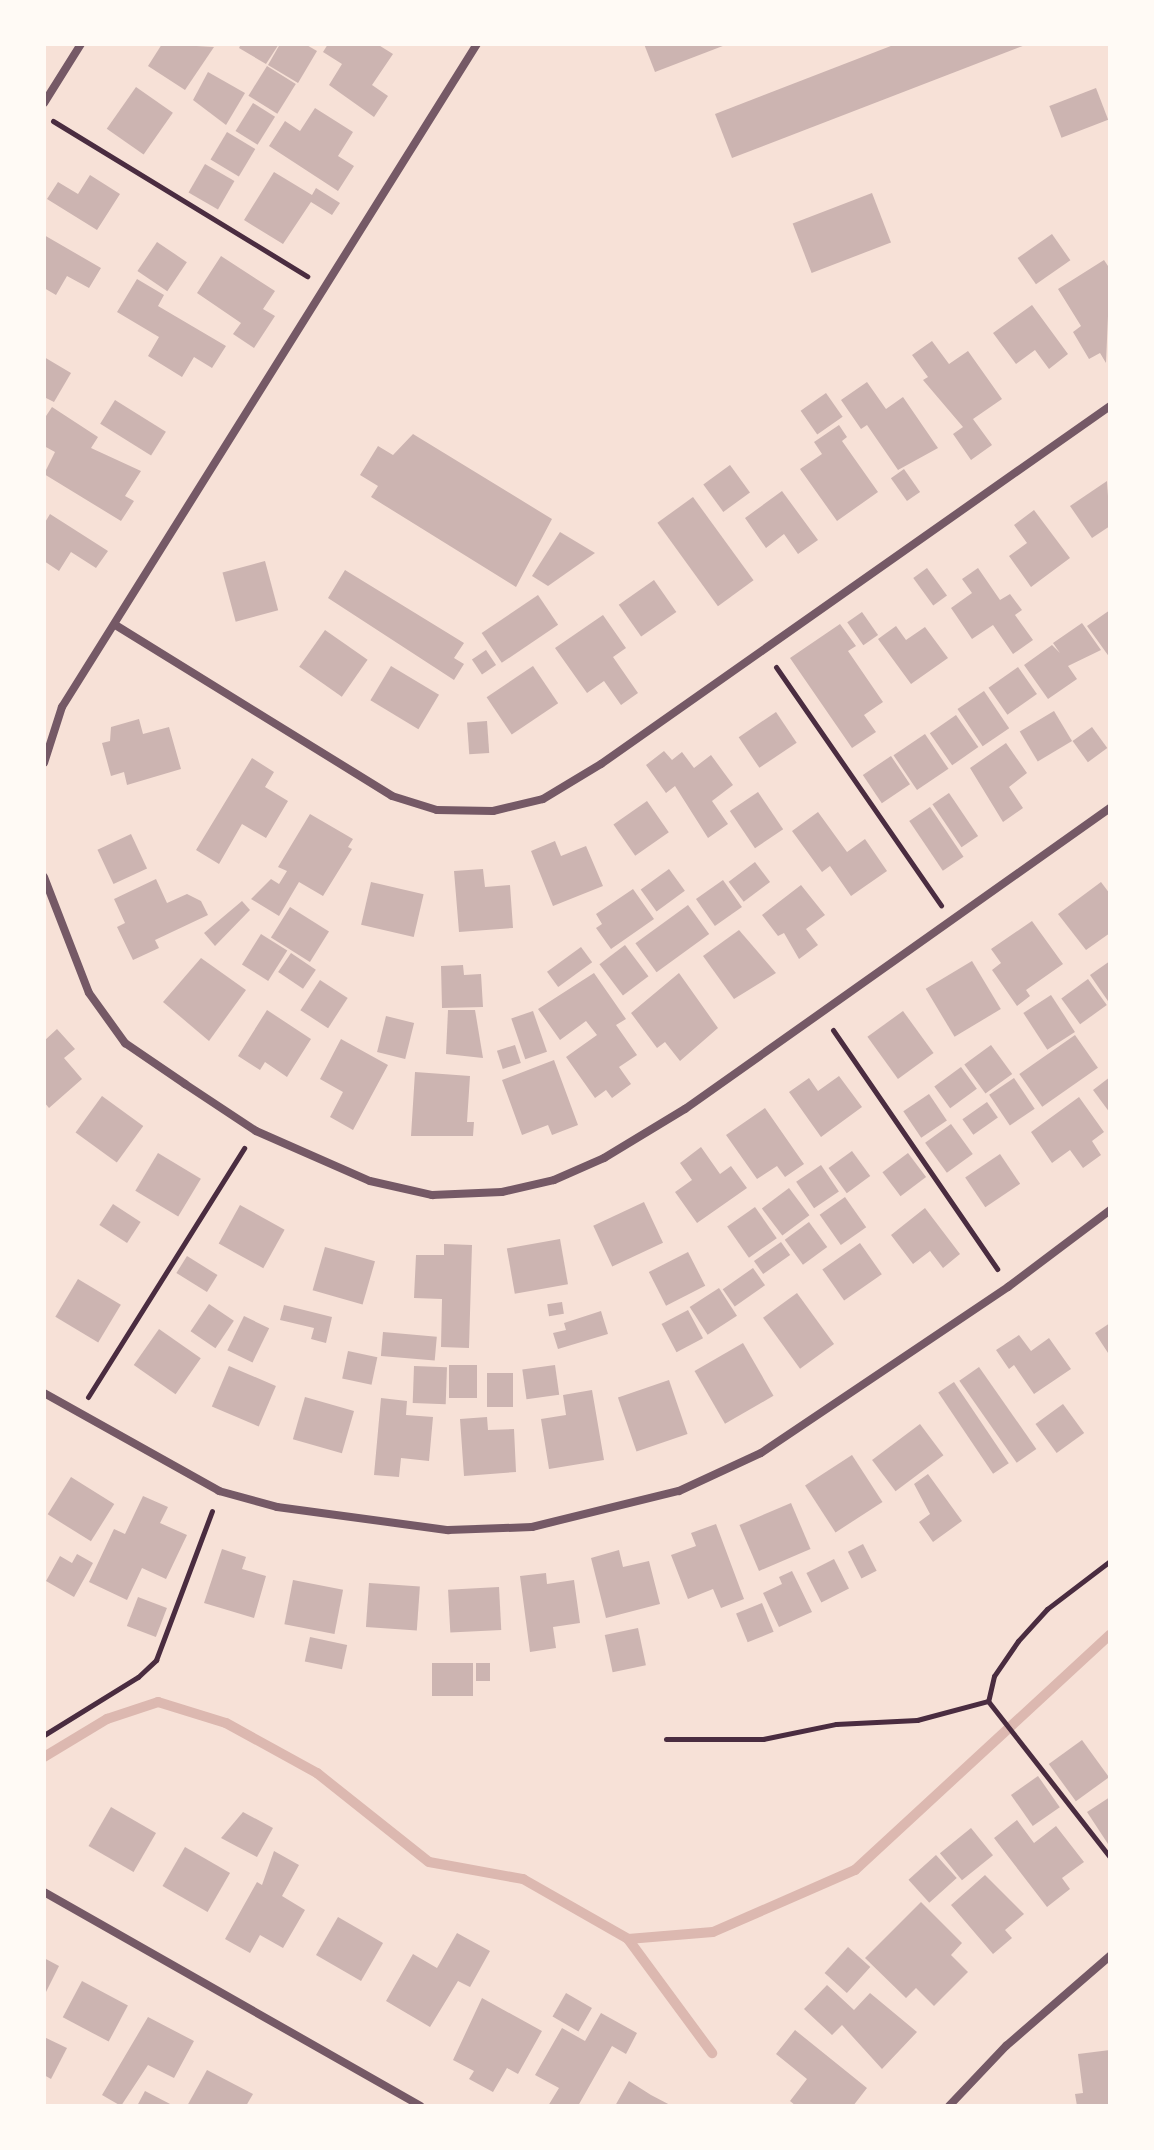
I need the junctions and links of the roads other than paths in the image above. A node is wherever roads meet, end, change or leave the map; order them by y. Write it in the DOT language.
graph roads {
  1 [pos="81,44"];
  2 [pos="477,44"];
  3 [pos="44,103"];
  4 [pos="1110,406"];
  5 [pos="117,626"];
  6 [pos="44,763"];
  7 [pos="1110,808"];
  8 [pos="44,877"];
  9 [pos="1110,1210"];
  10 [pos="44,1393"];
  11 [pos="44,1892"];
  12 [pos="1110,1956"];
  13 [pos="420,2106"];
  14 [pos="949,2106"];
  1 -- 3 [label="street"];
  2 -- 5 [label="street"];
  4 -- 5 [label="street"];
  5 -- 6 [label="street"];
  7 -- 8 [label="street"];
  9 -- 10 [label="street"];
  11 -- 13 [label="street"];
  12 -- 14 [label="street"];
}
